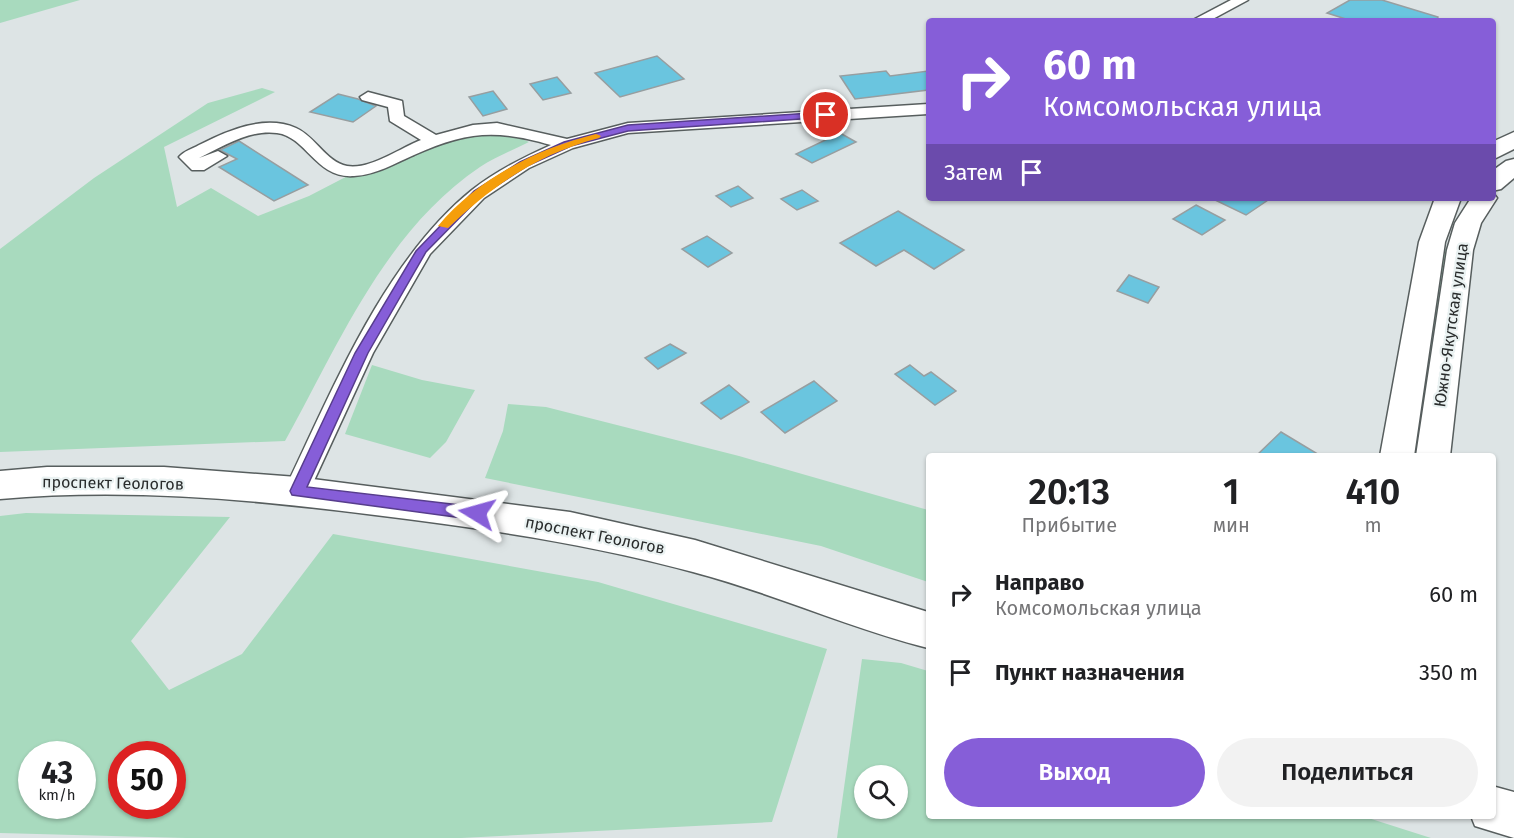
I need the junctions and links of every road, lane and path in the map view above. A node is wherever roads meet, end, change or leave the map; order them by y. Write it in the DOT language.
graph roads {
  1 [pos="1241,0"];
  2 [pos="1204,18"];
  3 [pos="368,97"];
  4 [pos="926,109"];
  5 [pos="435,142"];
  6 [pos="567,144"];
  7 [pos="218,156"];
  8 [pos="1514,166"];
  9 [pos="1496,181"];
  10 [pos="1447,201"];
  11 [pos="1482,201"];
  12 [pos="1397,453"];
  13 [pos="1433,453"];
  14 [pos="0,484"];
  15 [pos="297,491"];
  16 [pos="926,629"];
  17 [pos="1496,810"];
  18 [pos="1514,816"];
  1 -- 2 [label="street"];
  3 -- 5 [label="street"];
  4 -- 6 [label="street"];
  5 -- 6 [label="street"];
  5 -- 7 [label="street"];
  6 -- 15 [label="street"];
  8 -- 9 [label="street"];
  10 -- 12 [label="street, Южно-Якутская улица"];
  11 -- 13 [label="street, Южно-Якутская улица"];
  14 -- 15 [label="street, проспект Геологов"];
  15 -- 16 [label="street, проспект Геологов"];
  17 -- 18 [label="street"];
}
